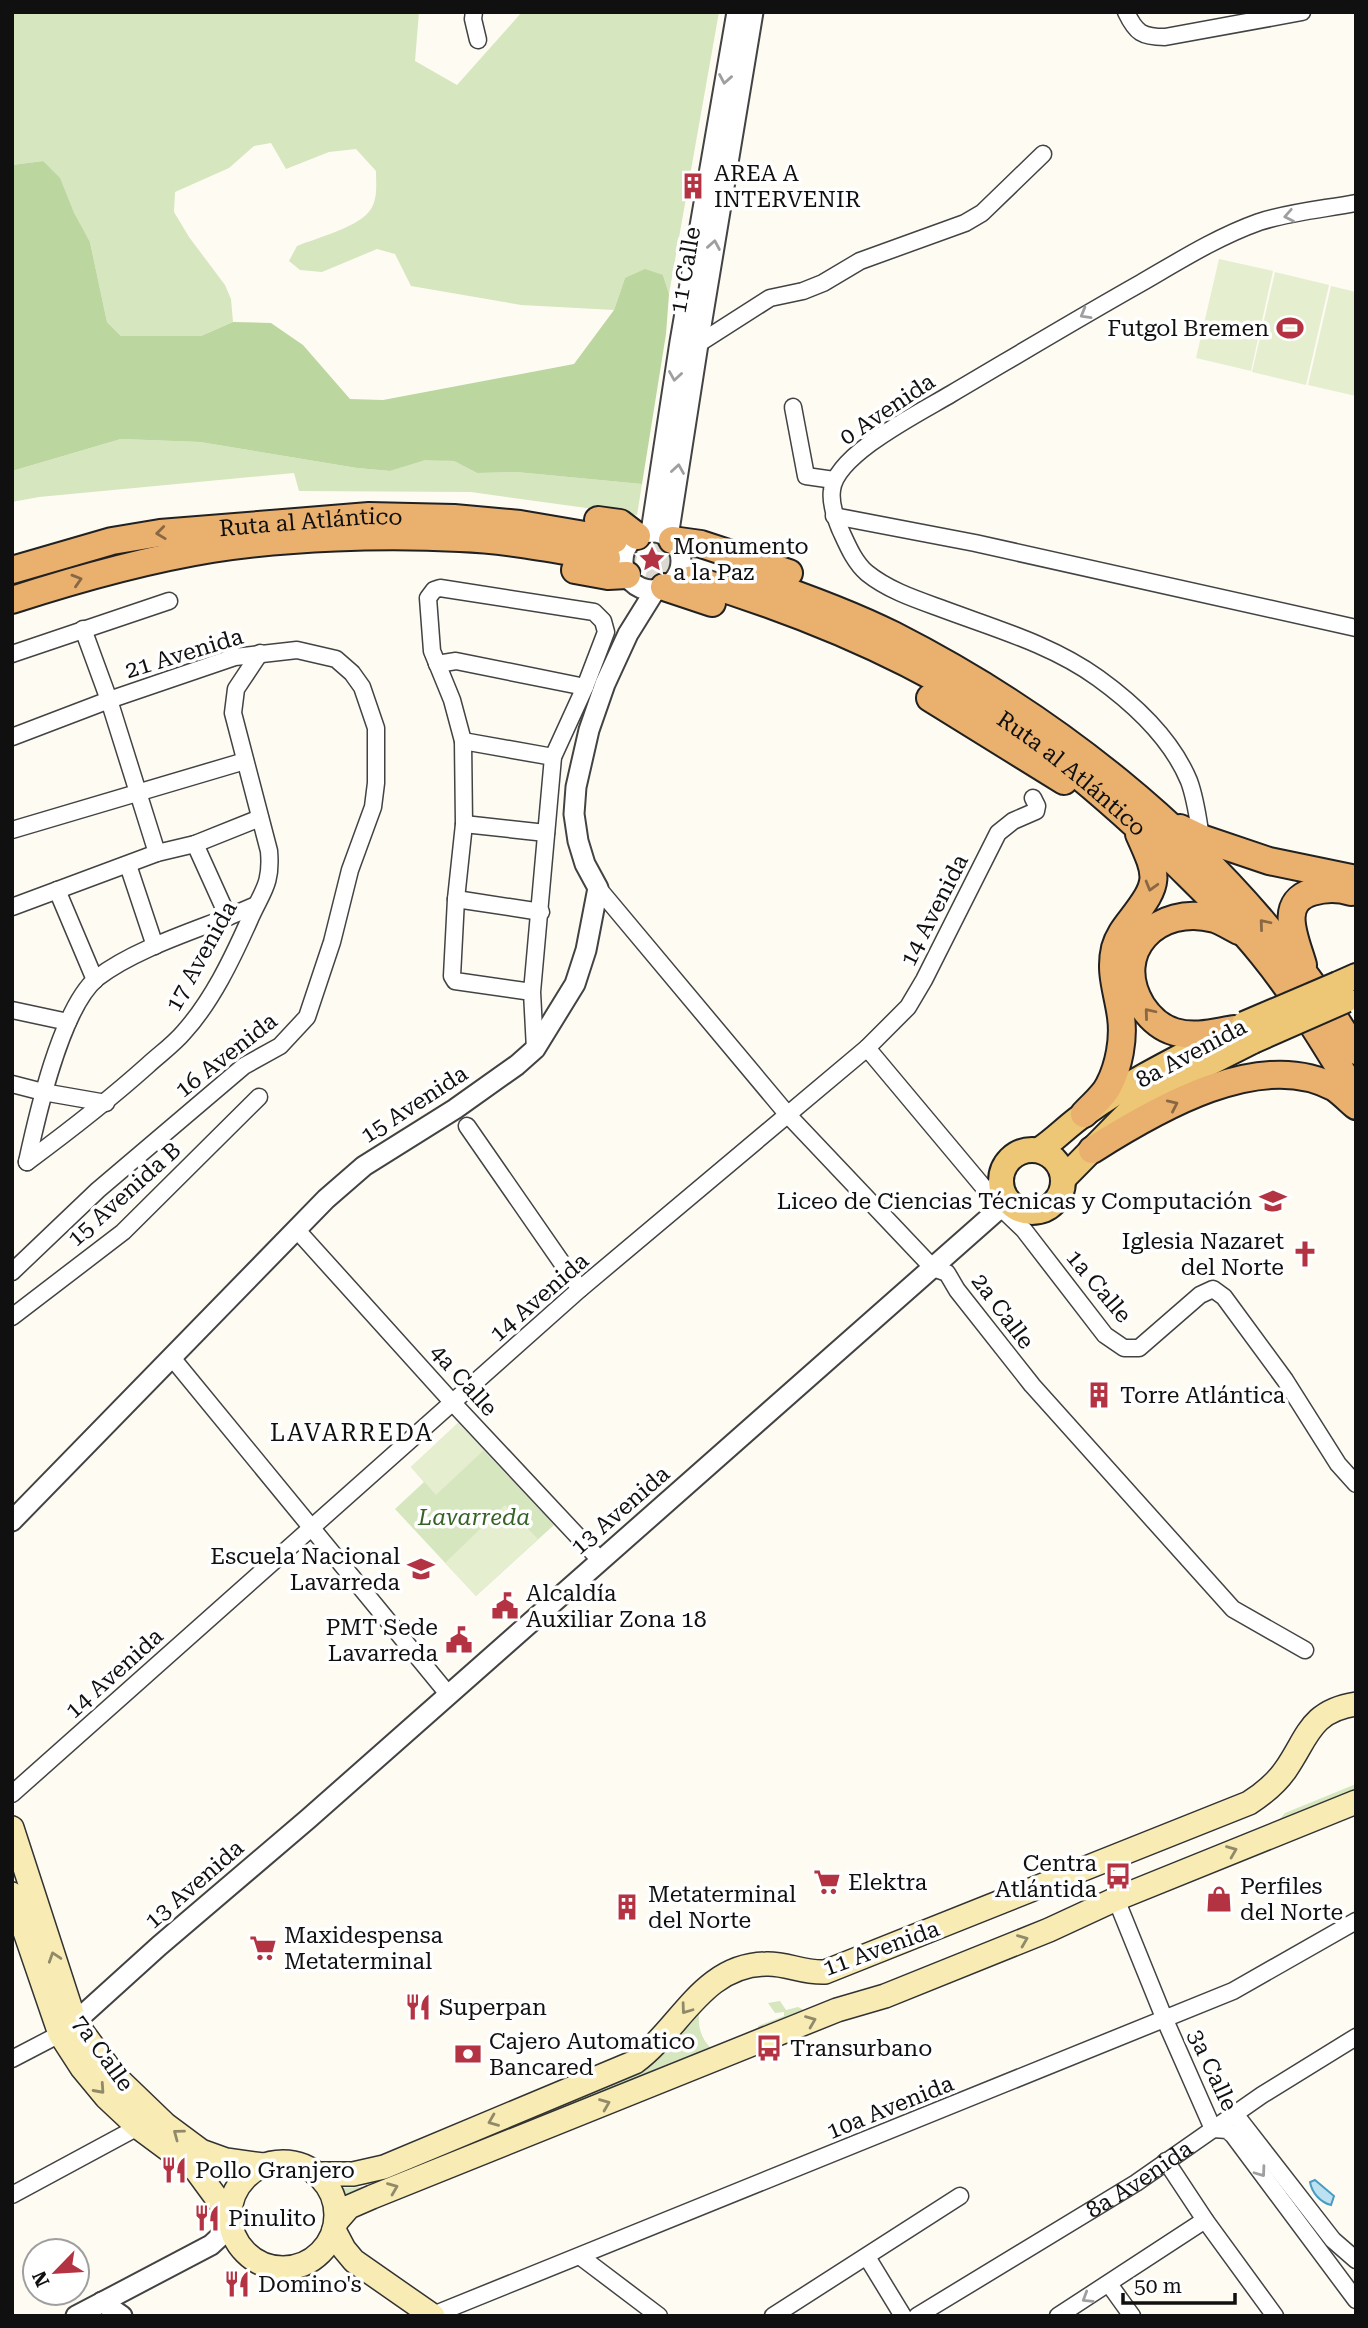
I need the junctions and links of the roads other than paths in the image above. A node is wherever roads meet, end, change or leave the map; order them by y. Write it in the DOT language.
graph roads {
  1 [pos="474,12"];
  2 [pos="737,12"];
  3 [pos="753,12"];
  4 [pos="1126,12"];
  5 [pos="1302,12"];
  6 [pos="478,40"];
  7 [pos="1043,154"];
  8 [pos="1356,202"];
  9 [pos="689,343"];
  10 [pos="793,407"];
  11 [pos="834,480"];
  12 [pos="834,516"];
  13 [pos="639,550"];
  14 [pos="12,569"];
  15 [pos="660,588"];
  16 [pos="12,600"];
  17 [pos="169,601"];
  18 [pos="1356,628"];
  19 [pos="83,629"];
  20 [pos="628,634"];
  21 [pos="260,653"];
  22 [pos="12,654"];
  23 [pos="437,664"];
  24 [pos="593,683"];
  25 [pos="109,701"];
  26 [pos="376,728"];
  27 [pos="12,737"];
  28 [pos="463,741"];
  29 [pos="554,757"];
  30 [pos="245,761"];
  31 [pos="1106,769"];
  32 [pos="140,794"];
  33 [pos="1033,798"];
  34 [pos="1132,811"];
  35 [pos="260,818"];
  36 [pos="464,824"];
  37 [pos="12,830"];
  38 [pos="546,833"];
  39 [pos="1201,838"];
  40 [pos="195,844"];
  41 [pos="156,853"];
  42 [pos="128,864"];
  43 [pos="1356,879"];
  44 [pos="598,888"];
  45 [pos="57,890"];
  46 [pos="1356,894"];
  47 [pos="456,899"];
  48 [pos="256,905"];
  49 [pos="12,907"];
  50 [pos="541,912"];
  51 [pos="228,917"];
  52 [pos="1244,933"];
  53 [pos="155,946"];
  54 [pos="1307,977"];
  55 [pos="95,980"];
  56 [pos="1349,989"];
  57 [pos="532,992"];
  58 [pos="12,1010"];
  59 [pos="68,1022"];
  60 [pos="1244,1031"];
  61 [pos="867,1048"];
  62 [pos="535,1049"];
  63 [pos="1356,1051"];
  64 [pos="12,1084"];
  65 [pos="43,1092"];
  66 [pos="1356,1094"];
  67 [pos="259,1097"];
  68 [pos="106,1103"];
  69 [pos="1356,1106"];
  70 [pos="1084,1114"];
  71 [pos="788,1115"];
  72 [pos="467,1126"];
  73 [pos="1039,1150"];
  74 [pos="1092,1150"];
  75 [pos="20,1159"];
  76 [pos="1063,1179"];
  77 [pos="1004,1205"];
  78 [pos="296,1229"];
  79 [pos="933,1268"];
  80 [pos="12,1272"];
  81 [pos="580,1289"];
  82 [pos="12,1317"];
  83 [pos="173,1359"];
  84 [pos="453,1403"];
  85 [pos="1356,1484"];
  86 [pos="12,1521"];
  87 [pos="310,1529"];
  88 [pos="600,1560"];
  89 [pos="1305,1650"];
  90 [pos="448,1694"];
  91 [pos="1356,1704"];
  92 [pos="1356,1720"];
  93 [pos="1287,1769"];
  94 [pos="12,1794"];
  95 [pos="1356,1802"];
  96 [pos="12,1828"];
  97 [pos="1116,1899"];
  98 [pos="14,1904"];
  99 [pos="1356,1921"];
  100 [pos="1165,2020"];
  101 [pos="68,2028"];
  102 [pos="1356,2037"];
  103 [pos="12,2059"];
  104 [pos="1235,2113"];
  105 [pos="138,2127"];
  106 [pos="1213,2129"];
  107 [pos="1166,2161"];
  108 [pos="263,2165"];
  109 [pos="316,2174"];
  110 [pos="12,2195"];
  111 [pos="960,2196"];
  112 [pos="1205,2220"];
  113 [pos="335,2226"];
  114 [pos="232,2227"];
  115 [pos="320,2254"];
  116 [pos="581,2257"];
  117 [pos="867,2257"];
  118 [pos="1356,2260"];
  119 [pos="354,2261"];
  120 [pos="1110,2284"];
  121 [pos="1356,2300"];
  122 [pos="102,2302"];
  123 [pos="76,2316"];
  124 [pos="122,2316"];
  125 [pos="433,2316"];
  126 [pos="659,2316"];
  127 [pos="774,2316"];
  128 [pos="903,2316"];
  129 [pos="917,2316"];
  130 [pos="1058,2316"];
  131 [pos="1132,2316"];
  132 [pos="1275,2316"];
  1 -- 6 [label="street"];
  2 -- 9 [label="street, 11 Calle, one-way"];
  9 -- 3 [label="street, 11 Calle, one-way"];
  4 -- 5 [label="street"];
  7 -- 9 [label="street"];
  8 -- 11 [label="street, 0 Avenida, one-way"];
  9 -- 13 [label="street, 11 Calle"];
  10 -- 11 [label="street"];
  11 -- 12 [label="street, 0 Avenida"];
  12 -- 18 [label="street"];
  12 -- 39 [label="street, 0 Avenida"];
  13 -- 14 [label="highway, Ruta al Atlántico, one-way"];
  13 -- 15 [label="street"];
  13 -- 15 [label="street"];
  16 -- 13 [label="highway, Ruta al Atlántico, one-way"];
  13 -- 20 [label="street"];
  13 -- 31 [label="highway"];
  15 -- 20 [label="street"];
  15 -- 34 [label="highway"];
  17 -- 19 [label="street"];
  19 -- 22 [label="street"];
  19 -- 25 [label="street"];
  20 -- 24 [label="street"];
  21 -- 25 [label="street, 21 Avenida"];
  21 -- 26 [label="street, 21 Avenida"];
  21 -- 30 [label="street"];
  23 -- 24 [label="street"];
  23 -- 24 [label="street"];
  23 -- 28 [label="street"];
  24 -- 29 [label="street"];
  24 -- 44 [label="street"];
  25 -- 27 [label="street, 21 Avenida"];
  25 -- 32 [label="street"];
  26 -- 80 [label="street, 16 Avenida"];
  28 -- 29 [label="street"];
  28 -- 36 [label="street"];
  29 -- 38 [label="street"];
  30 -- 32 [label="street"];
  30 -- 35 [label="street"];
  31 -- 34 [label="highway, Ruta al Atlántico"];
  31 -- 34 [label="highway, Ruta al Atlántico"];
  32 -- 37 [label="street"];
  32 -- 41 [label="street"];
  33 -- 61 [label="street, 14 Avenida"];
  34 -- 39 [label="highway"];
  34 -- 52 [label="highway, Ruta al Atlántico"];
  54 -- 34 [label="highway, Ruta al Atlántico, one-way"];
  34 -- 70 [label="highway, one-way"];
  35 -- 40 [label="street"];
  35 -- 48 [label="street, 17 Avenida"];
  36 -- 38 [label="street"];
  36 -- 47 [label="street"];
  38 -- 50 [label="street"];
  39 -- 43 [label="highway"];
  40 -- 41 [label="street"];
  40 -- 51 [label="street"];
  41 -- 42 [label="street"];
  42 -- 45 [label="street"];
  42 -- 53 [label="street"];
  44 -- 62 [label="street, 15 Avenida"];
  44 -- 71 [label="street, 2a Calle"];
  45 -- 49 [label="street"];
  45 -- 55 [label="street"];
  46 -- 54 [label="highway"];
  47 -- 50 [label="street"];
  47 -- 57 [label="street"];
  48 -- 51 [label="street"];
  48 -- 68 [label="street, 17 Avenida"];
  50 -- 57 [label="street"];
  51 -- 53 [label="street"];
  60 -- 52 [label="highway, one-way"];
  52 -- 66 [label="highway, Ruta al Atlántico"];
  53 -- 55 [label="street"];
  54 -- 63 [label="highway, Ruta al Atlántico"];
  55 -- 59 [label="street"];
  56 -- 60 [label="main road, 8a Avenida, bridge"];
  57 -- 62 [label="street"];
  58 -- 59 [label="street"];
  59 -- 65 [label="street"];
  60 -- 70 [label="main road, 8a Avenida"];
  60 -- 74 [label="main road, 8a Avenida"];
  61 -- 71 [label="street, 14 Avenida"];
  61 -- 77 [label="street, 1a Calle"];
  62 -- 78 [label="street, 15 Avenida"];
  64 -- 65 [label="street"];
  65 -- 68 [label="street"];
  65 -- 75 [label="street"];
  67 -- 82 [label="street, 15 Avenida B"];
  68 -- 75 [label="street, 17 Avenida"];
  74 -- 69 [label="highway, one-way"];
  70 -- 73 [label="main road, 8a Avenida"];
  71 -- 79 [label="street, 2a Calle"];
  71 -- 81 [label="street, 14 Avenida"];
  72 -- 81 [label="street"];
  73 -- 76 [label="main road"];
  73 -- 77 [label="main road"];
  74 -- 76 [label="main road, 8a Avenida"];
  76 -- 77 [label="main road"];
  77 -- 79 [label="street, 13 Avenida"];
  77 -- 85 [label="street, 1a Calle"];
  78 -- 83 [label="street, 15 Avenida"];
  78 -- 84 [label="street, 4a Calle"];
  79 -- 88 [label="street, 13 Avenida"];
  79 -- 89 [label="street, 2a Calle"];
  81 -- 84 [label="street, 14 Avenida"];
  83 -- 86 [label="street, 15 Avenida"];
  83 -- 87 [label="street"];
  84 -- 87 [label="street, 14 Avenida"];
  84 -- 88 [label="street, 4a Calle"];
  87 -- 90 [label="street"];
  87 -- 94 [label="street, 14 Avenida"];
  88 -- 90 [label="street, 13 Avenida"];
  90 -- 101 [label="street, 13 Avenida"];
  91 -- 93 [label="main road, 11 Avenida"];
  92 -- 93 [label="main road"];
  93 -- 109 [label="main road, 11 Avenida, one-way"];
  97 -- 95 [label="main road, 11 Avenida, one-way"];
  101 -- 96 [label="main road, 7a Calle, one-way"];
  97 -- 100 [label="street, 3a Calle"];
  113 -- 97 [label="main road, 11 Avenida, one-way"];
  98 -- 101 [label="main road, 7a Calle"];
  99 -- 100 [label="street, 10a Avenida"];
  100 -- 106 [label="street, 3a Calle"];
  100 -- 116 [label="street, 10a Avenida"];
  101 -- 103 [label="street, 13 Avenida"];
  101 -- 105 [label="main road, 7a Calle, one-way"];
  108 -- 101 [label="main road, 7a Calle, one-way"];
  102 -- 104 [label="street, 8a Avenida"];
  104 -- 106 [label="street, 8a Avenida"];
  104 -- 118 [label="street, 3a Calle"];
  105 -- 110 [label="street"];
  105 -- 114 [label="main road, 7a Calle"];
  106 -- 107 [label="street, 8a Avenida"];
  106 -- 121 [label="street, 3a Calle, one-way"];
  107 -- 112 [label="street"];
  107 -- 129 [label="street, 8a Avenida"];
  108 -- 109 [label="main road"];
  108 -- 114 [label="main road"];
  109 -- 113 [label="main road"];
  111 -- 117 [label="street"];
  112 -- 120 [label="street"];
  112 -- 132 [label="street"];
  113 -- 115 [label="main road"];
  113 -- 119 [label="main road"];
  114 -- 115 [label="main road"];
  114 -- 122 [label="street"];
  115 -- 119 [label="main road"];
  116 -- 125 [label="street, 10a Avenida"];
  116 -- 126 [label="street"];
  117 -- 127 [label="street"];
  117 -- 128 [label="street"];
  119 -- 125 [label="main road"];
  120 -- 130 [label="street, one-way"];
  120 -- 131 [label="street"];
  122 -- 123 [label="street"];
  122 -- 124 [label="street"];
}
